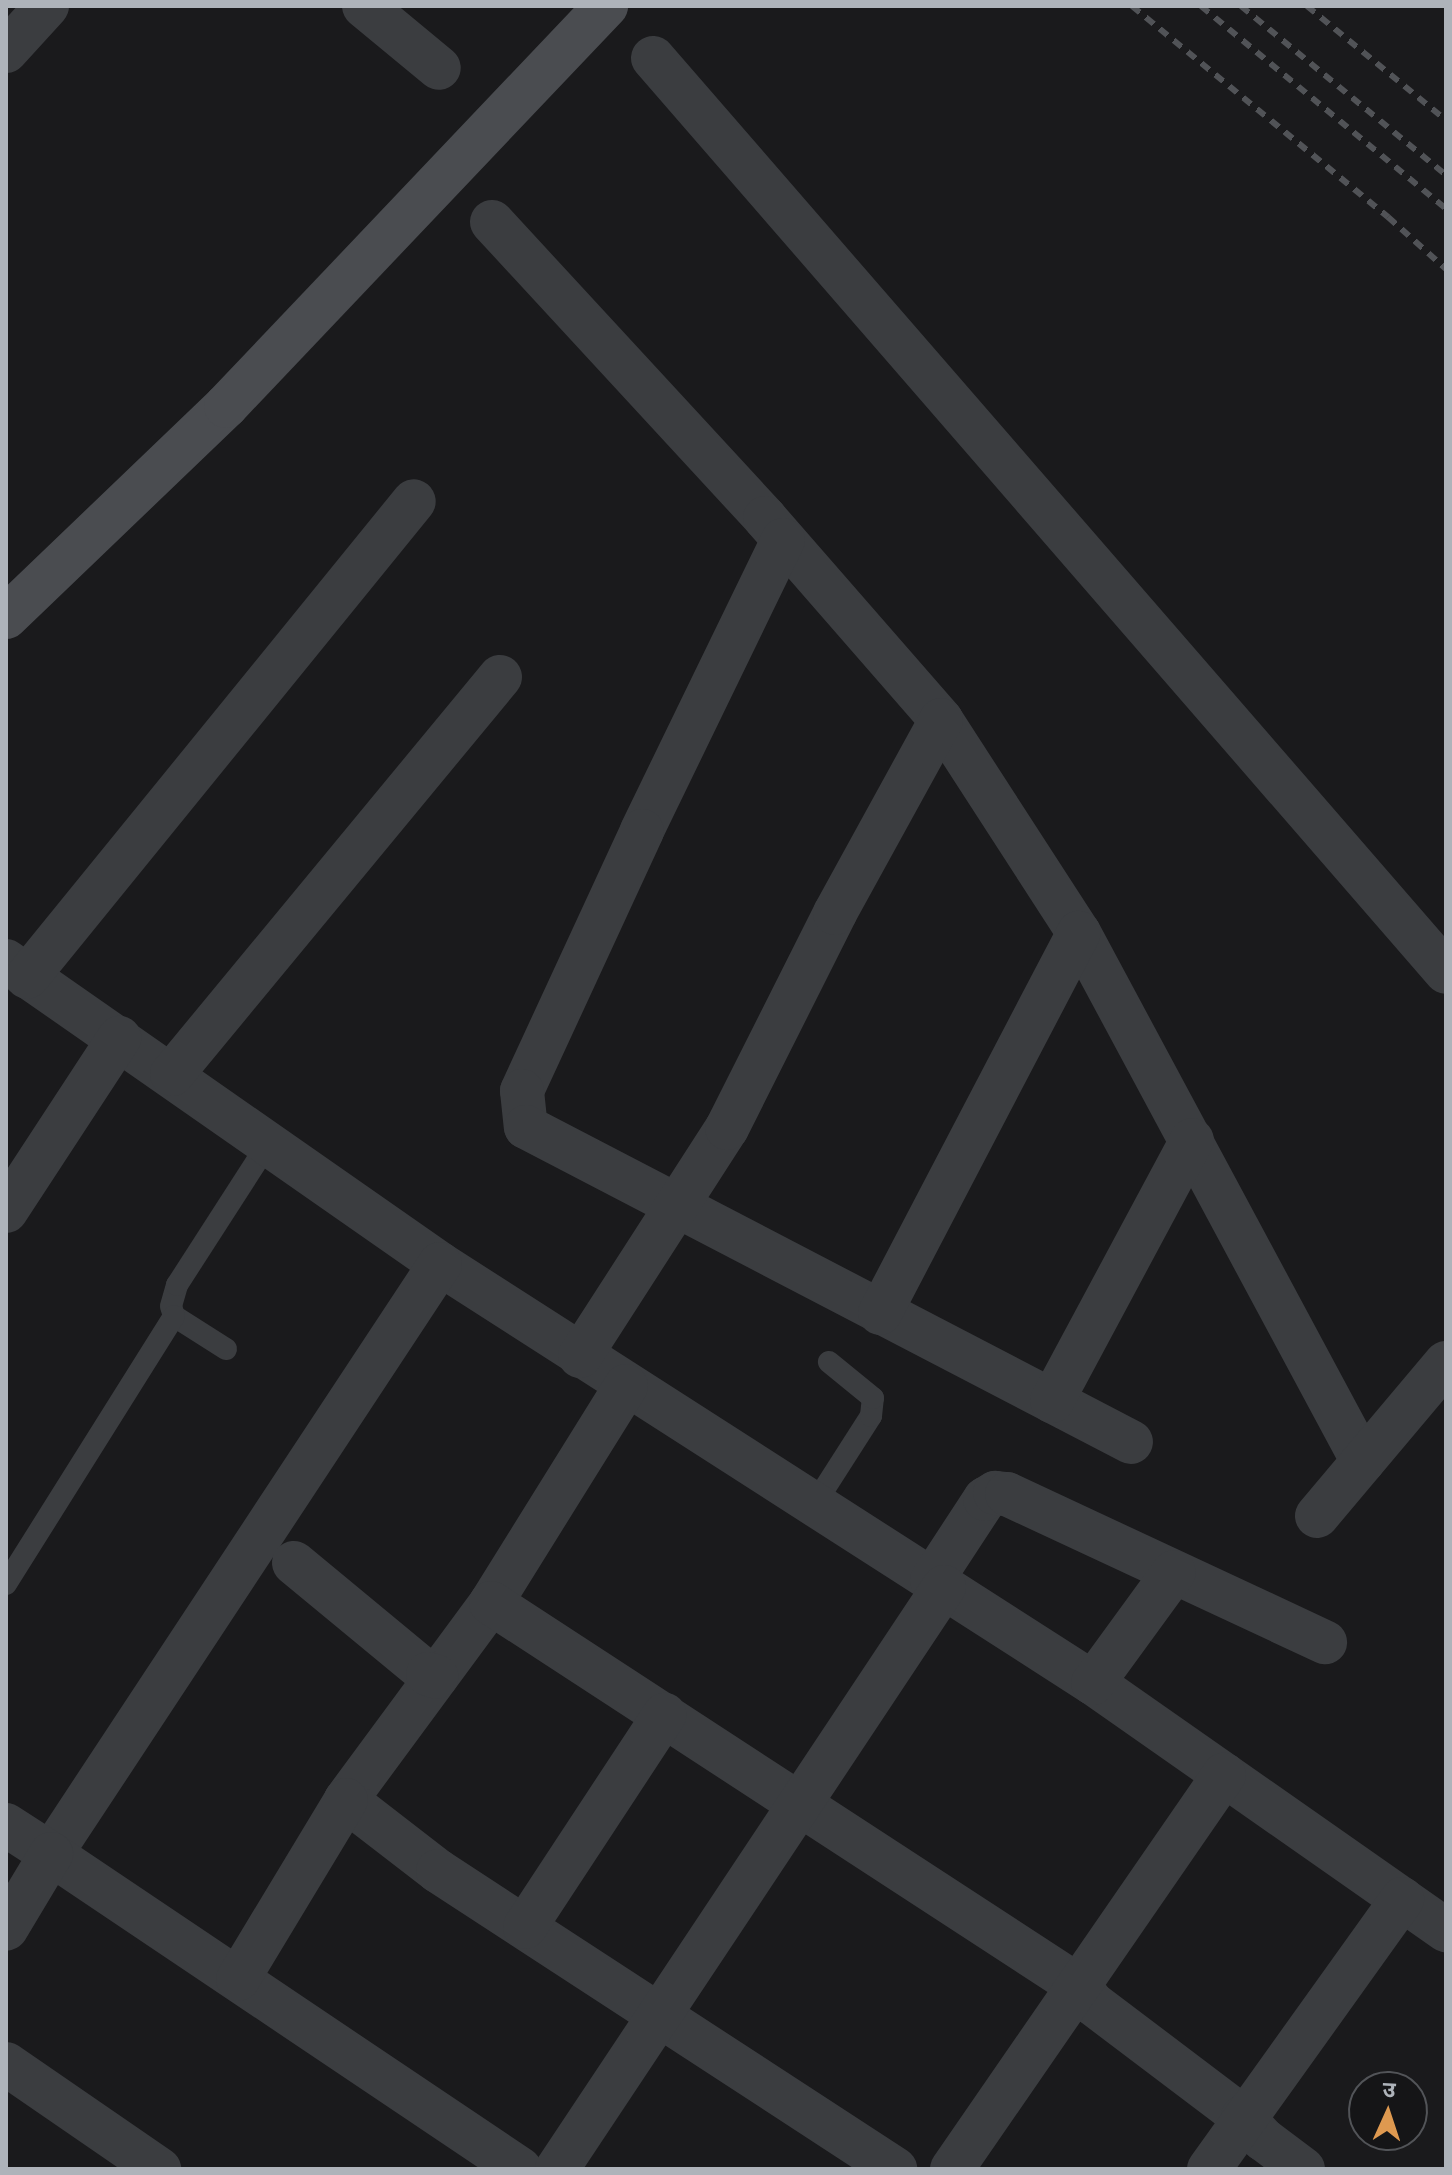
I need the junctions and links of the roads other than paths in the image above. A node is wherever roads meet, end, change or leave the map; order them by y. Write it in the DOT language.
graph roads {
  1 [pos="47,6"];
  2 [pos="364,6"];
  3 [pos="606,6"];
  4 [pos="6,51"];
  5 [pos="653,58"];
  6 [pos="439,68"];
  7 [pos="492,222"];
  8 [pos="414,501"];
  9 [pos="783,540"];
  10 [pos="6,617"];
  11 [pos="500,677"];
  12 [pos="941,720"];
  13 [pos="1079,933"];
  14 [pos="16,969"];
  15 [pos="1446,972"];
  16 [pos="119,1038"];
  17 [pos="172,1074"];
  18 [pos="1192,1140"];
  19 [pos="269,1142"];
  20 [pos="676,1207"];
  21 [pos="6,1211"];
  22 [pos="440,1264"];
  23 [pos="880,1313"];
  24 [pos="174,1316"];
  25 [pos="226,1349"];
  26 [pos="580,1356"];
  27 [pos="829,1362"];
  28 [pos="1446,1363"];
  29 [pos="626,1386"];
  30 [pos="1052,1401"];
  31 [pos="1131,1442"];
  32 [pos="1363,1462"];
  33 [pos="814,1505"];
  34 [pos="1317,1516"];
  35 [pos="294,1563"];
  36 [pos="1174,1572"];
  37 [pos="6,1584"];
  38 [pos="938,1584"];
  39 [pos="491,1603"];
  40 [pos="1325,1642"];
  41 [pos="437,1677"];
  42 [pos="1093,1683"];
  43 [pos="664,1715"];
  44 [pos="1224,1775"];
  45 [pos="346,1800"];
  46 [pos="800,1804"];
  47 [pos="6,1825"];
  48 [pos="51,1854"];
  49 [pos="1402,1899"];
  50 [pos="525,1927"];
  51 [pos="6,1929"];
  52 [pos="1446,1930"];
  53 [pos="238,1979"];
  54 [pos="1080,1987"];
  55 [pos="660,2014"];
  56 [pos="6,2064"];
  57 [pos="1243,2117"];
  58 [pos="159,2169"];
  59 [pos="520,2169"];
  60 [pos="557,2169"];
  61 [pos="895,2169"];
  62 [pos="952,2169"];
  63 [pos="1209,2169"];
  64 [pos="1303,2169"];
  1 -- 4 [label="street"];
  2 -- 6 [label="street"];
  3 -- 10 [label="street"];
  5 -- 15 [label="street"];
  7 -- 9 [label="street"];
  8 -- 14 [label="street"];
  9 -- 12 [label="street"];
  9 -- 20 [label="street"];
  11 -- 17 [label="street"];
  12 -- 13 [label="street"];
  12 -- 20 [label="street"];
  13 -- 18 [label="street"];
  13 -- 23 [label="street"];
  14 -- 16 [label="street"];
  16 -- 17 [label="street"];
  16 -- 21 [label="street"];
  17 -- 19 [label="street"];
  18 -- 30 [label="street"];
  18 -- 32 [label="street"];
  19 -- 22 [label="street"];
  19 -- 24 [label="lane"];
  20 -- 23 [label="street"];
  20 -- 26 [label="street"];
  22 -- 26 [label="street"];
  22 -- 48 [label="street"];
  23 -- 30 [label="street"];
  24 -- 25 [label="lane"];
  24 -- 37 [label="lane"];
  26 -- 29 [label="street"];
  27 -- 33 [label="lane"];
  28 -- 32 [label="street"];
  29 -- 33 [label="street"];
  29 -- 39 [label="street"];
  30 -- 31 [label="street"];
  32 -- 34 [label="street"];
  33 -- 38 [label="street"];
  35 -- 41 [label="street"];
  36 -- 38 [label="street"];
  36 -- 40 [label="street"];
  36 -- 42 [label="street"];
  38 -- 42 [label="street"];
  38 -- 46 [label="street"];
  39 -- 41 [label="street"];
  39 -- 43 [label="street"];
  41 -- 45 [label="street"];
  42 -- 44 [label="street"];
  43 -- 46 [label="street"];
  43 -- 50 [label="street"];
  44 -- 49 [label="street"];
  44 -- 54 [label="street"];
  45 -- 50 [label="street"];
  45 -- 53 [label="street"];
  46 -- 54 [label="street"];
  46 -- 55 [label="street"];
  47 -- 48 [label="street"];
  48 -- 51 [label="street"];
  48 -- 53 [label="street"];
  49 -- 52 [label="street"];
  49 -- 57 [label="street"];
  50 -- 55 [label="street"];
  53 -- 59 [label="street"];
  54 -- 57 [label="street"];
  54 -- 62 [label="street"];
  55 -- 60 [label="street"];
  55 -- 61 [label="street"];
  56 -- 58 [label="street"];
  57 -- 63 [label="street"];
  57 -- 64 [label="street"];
}
